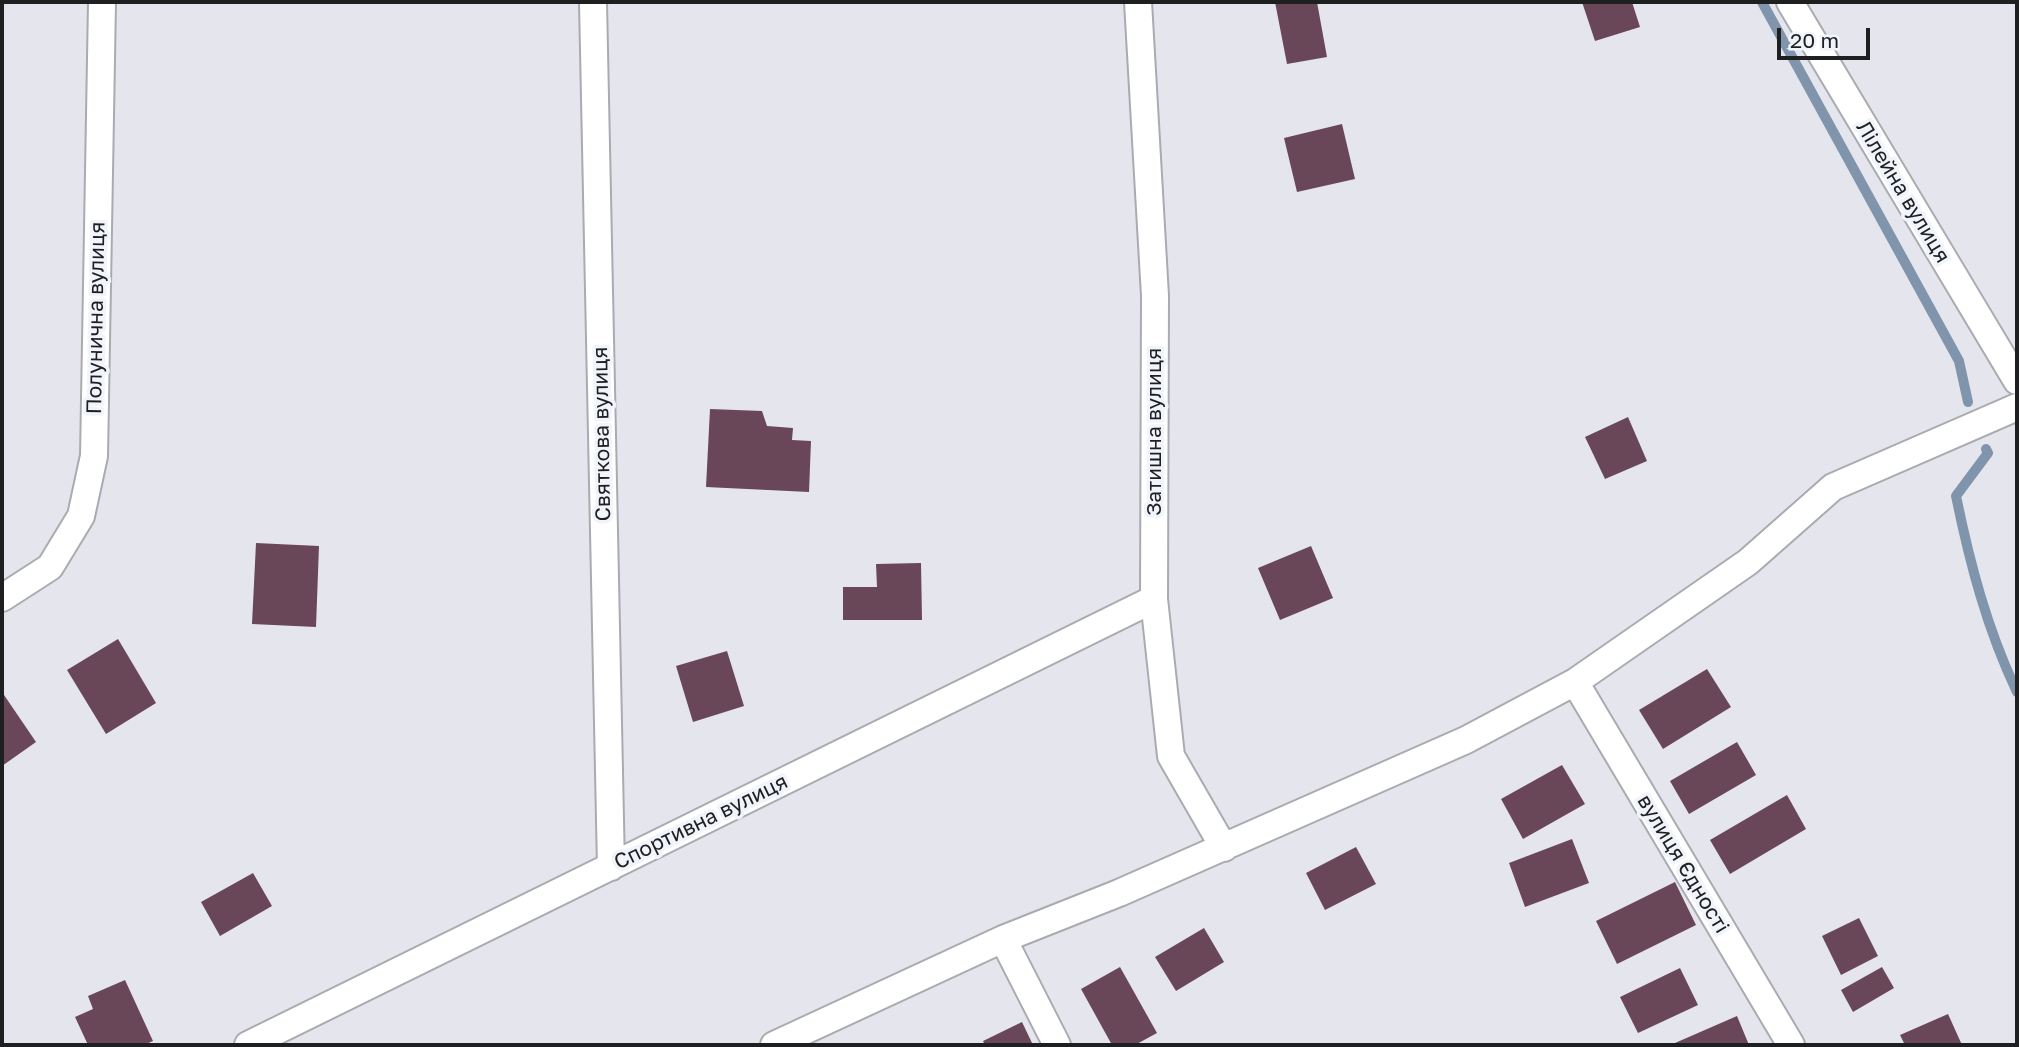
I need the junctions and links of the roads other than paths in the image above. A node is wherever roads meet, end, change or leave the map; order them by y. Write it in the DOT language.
graph roads {
  1 [pos="102,2"];
  2 [pos="593,2"];
  3 [pos="1138,2"];
  4 [pos="1790,2"];
  5 [pos="2017,381"];
  6 [pos="2017,408"];
  7 [pos="2,598"];
  8 [pos="1154,599"];
  9 [pos="1575,682"];
  10 [pos="1223,848"];
  11 [pos="611,867"];
  12 [pos="1003,939"];
  13 [pos="248,1045"];
  14 [pos="774,1045"];
  15 [pos="1056,1045"];
  16 [pos="1791,1045"];
  1 -- 7 [label="street, Полунична вулиця"];
  2 -- 11 [label="street, Святкова вулиця"];
  3 -- 8 [label="street, Затишна вулиця"];
  4 -- 5 [label="street, Лілейна вулиця"];
  6 -- 9 [label="street"];
  8 -- 10 [label="street, Затишна вулиця"];
  8 -- 11 [label="street, Спортивна вулиця"];
  9 -- 10 [label="street"];
  9 -- 16 [label="street, вулиця Єдності"];
  10 -- 12 [label="street"];
  11 -- 13 [label="street, Спортивна вулиця"];
  12 -- 14 [label="street"];
  12 -- 15 [label="street"];
}
